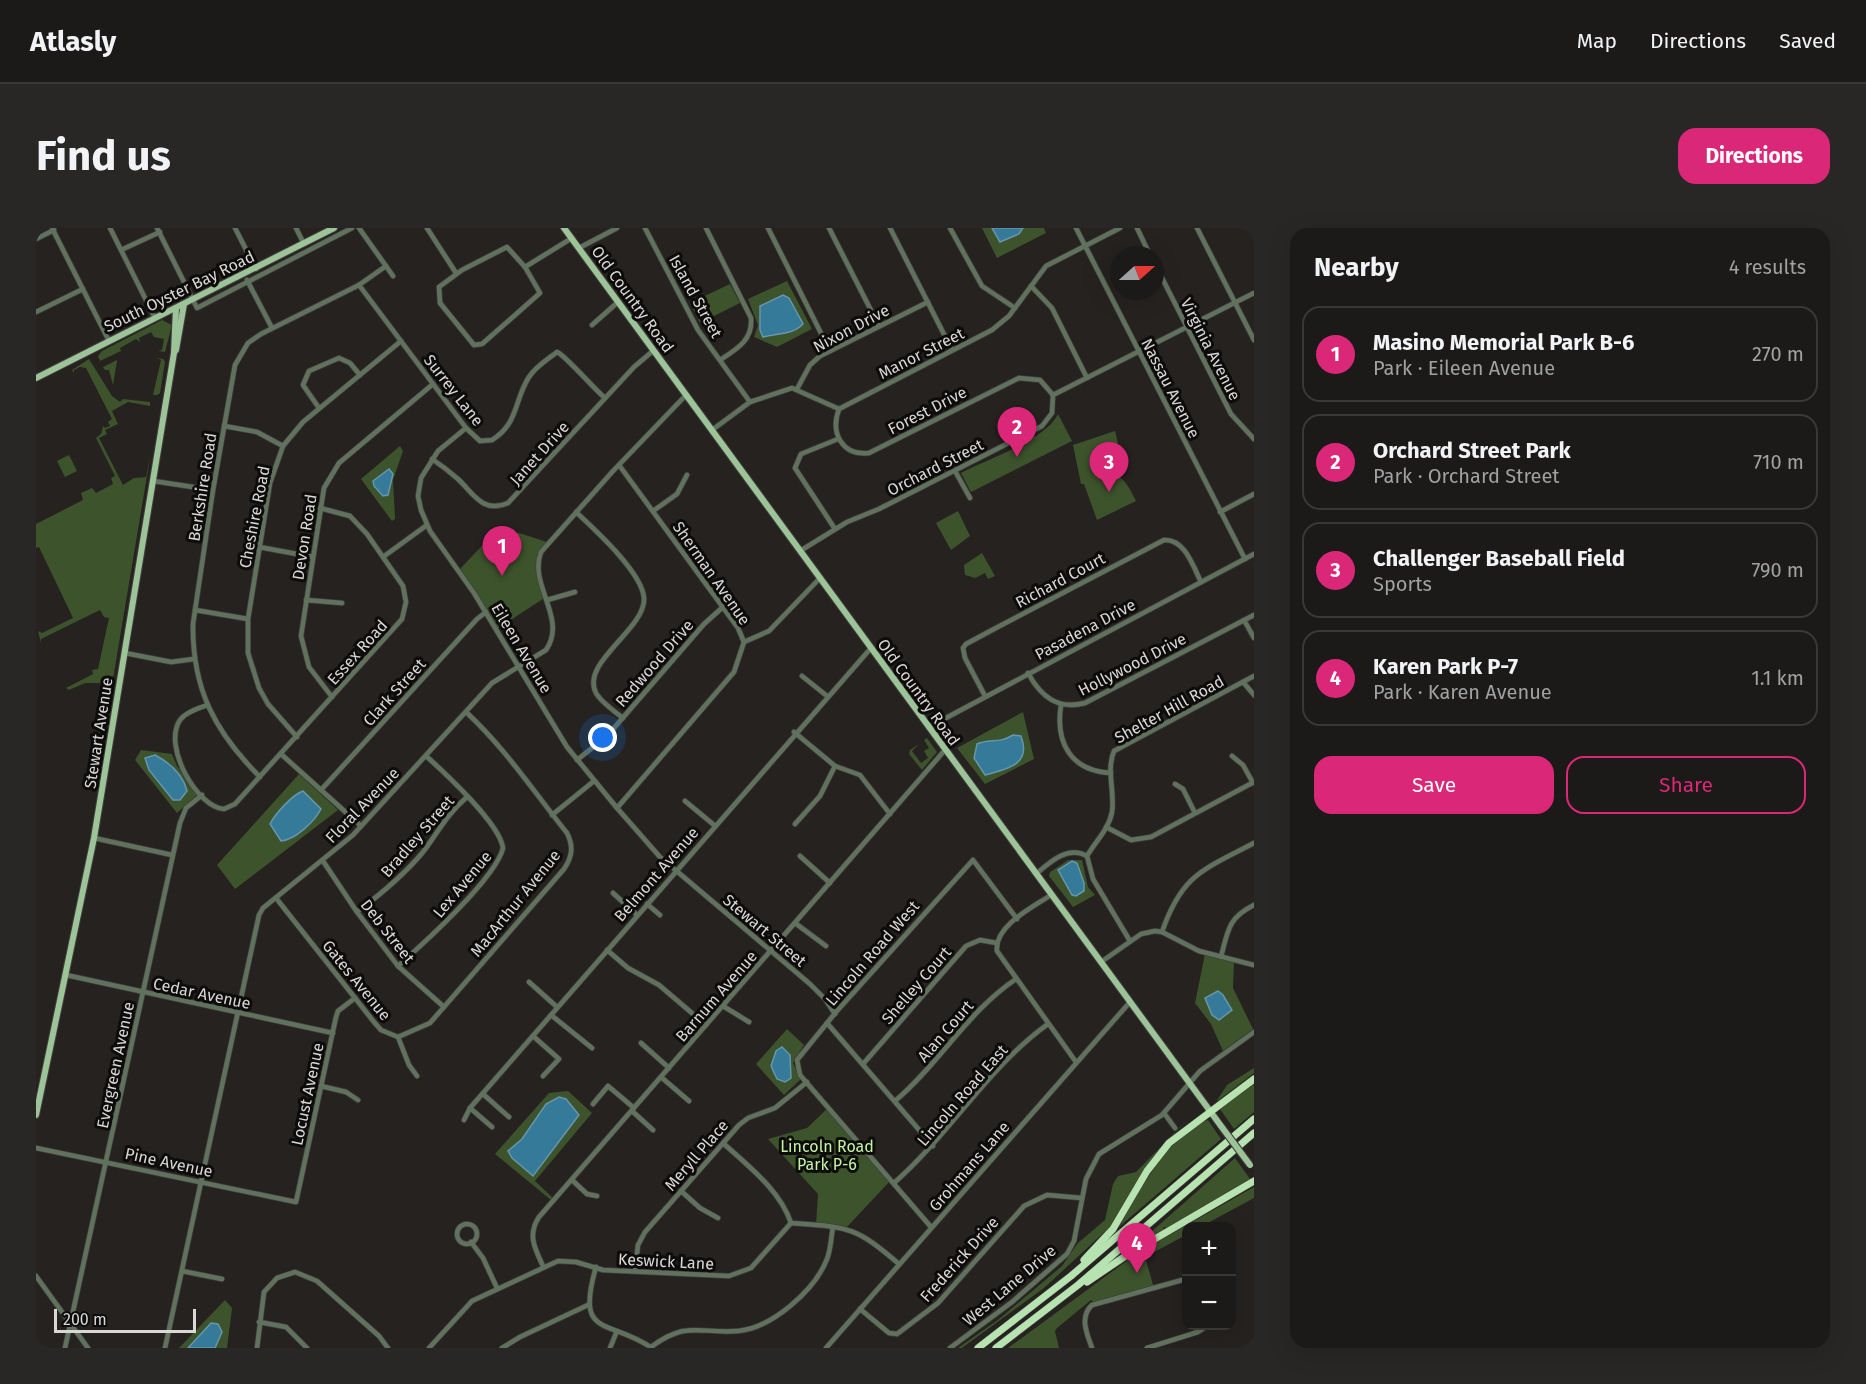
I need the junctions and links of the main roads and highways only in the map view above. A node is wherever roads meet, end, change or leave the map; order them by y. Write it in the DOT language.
graph roads {
  1 [pos="334,228"];
  2 [pos="564,228"];
  3 [pos="184,304"];
  4 [pos="176,308"];
  5 [pos="174,353"];
  6 [pos="36,378"];
  7 [pos="1254,1079"];
  8 [pos="1210,1110"];
  9 [pos="36,1115"];
  10 [pos="1254,1119"];
  11 [pos="1254,1132"];
  12 [pos="1252,1168"];
  13 [pos="1254,1181"];
  14 [pos="1045,1297"];
  15 [pos="1052,1306"];
  16 [pos="978,1348"];
  17 [pos="996,1348"];
  1 -- 3 [label="main road, South Oyster Bay Road"];
  2 -- 8 [label="main road, Old Country Road"];
  3 -- 4 [label="main road, South Oyster Bay Road"];
  3 -- 5 [label="main road, Stewart Avenue"];
  4 -- 5 [label="main road, Stewart Avenue"];
  4 -- 6 [label="main road, South Oyster Bay Road"];
  5 -- 9 [label="main road, Stewart Avenue"];
  7 -- 8 [label="highway"];
  8 -- 12 [label="main road, Old Country Road, bridge"];
  8 -- 14 [label="highway"];
  10 -- 14 [label="highway"];
  11 -- 15 [label="highway"];
  13 -- 15 [label="highway"];
  14 -- 16 [label="highway"];
  15 -- 17 [label="highway"];
}
